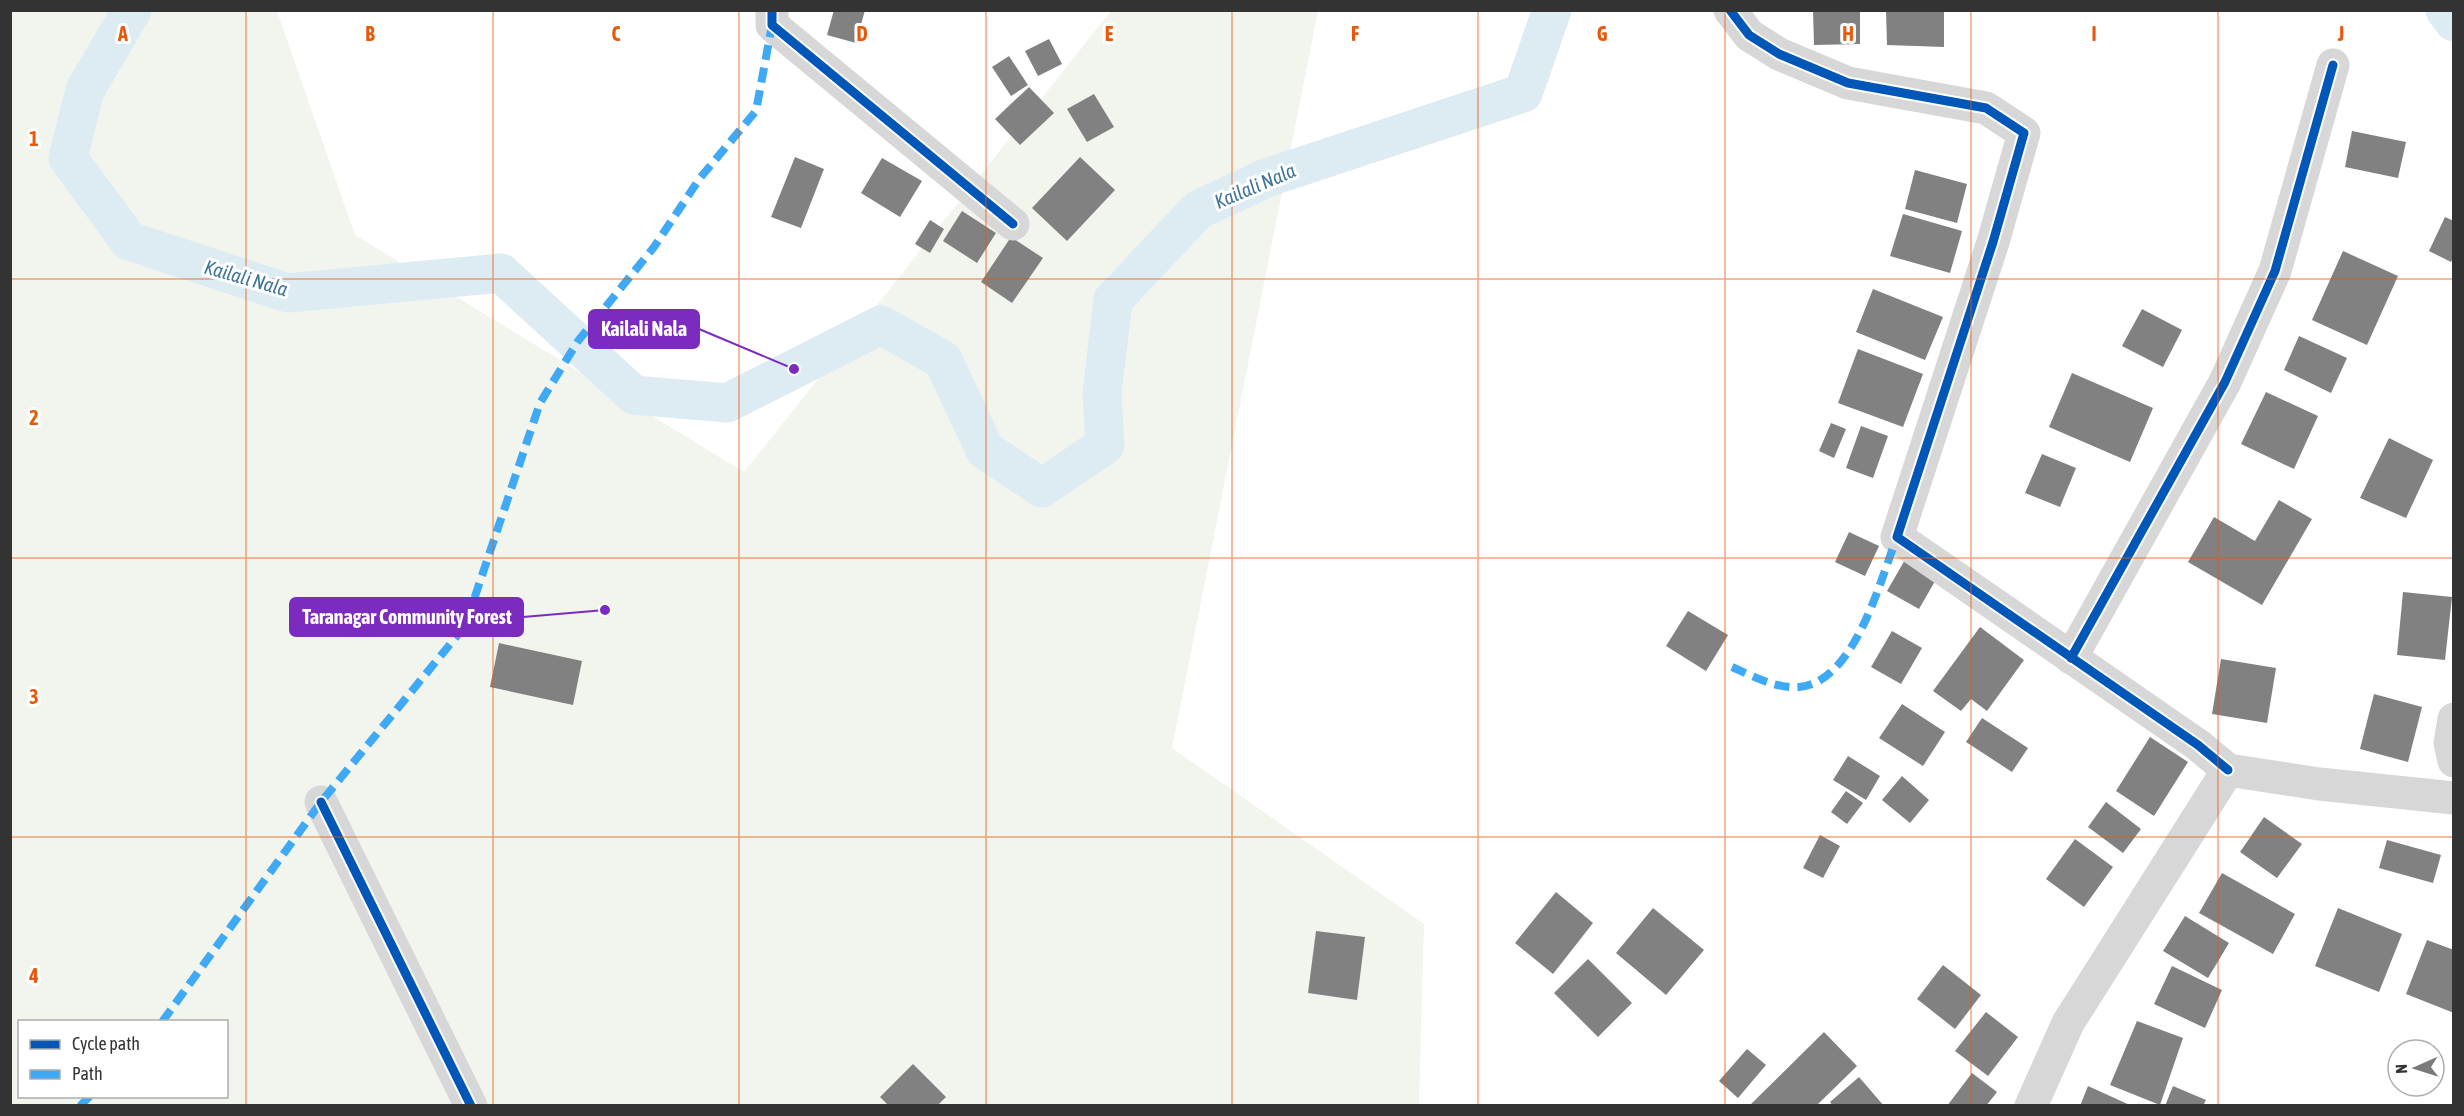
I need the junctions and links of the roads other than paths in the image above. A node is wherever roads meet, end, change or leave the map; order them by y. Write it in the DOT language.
graph roads {
  1 [pos="772,10"];
  2 [pos="1730,10"];
  3 [pos="2333,65"];
  4 [pos="1013,224"];
  5 [pos="2071,658"];
  6 [pos="2454,719"];
  7 [pos="2454,761"];
  8 [pos="2228,770"];
  9 [pos="2454,798"];
  10 [pos="321,802"];
  11 [pos="471,1106"];
  12 [pos="2031,1106"];
  1 -- 4 [label="street"];
  2 -- 5 [label="street"];
  3 -- 5 [label="street"];
  5 -- 8 [label="street"];
  6 -- 7 [label="street"];
  8 -- 9 [label="street"];
  8 -- 12 [label="street"];
  10 -- 11 [label="street"];
}
